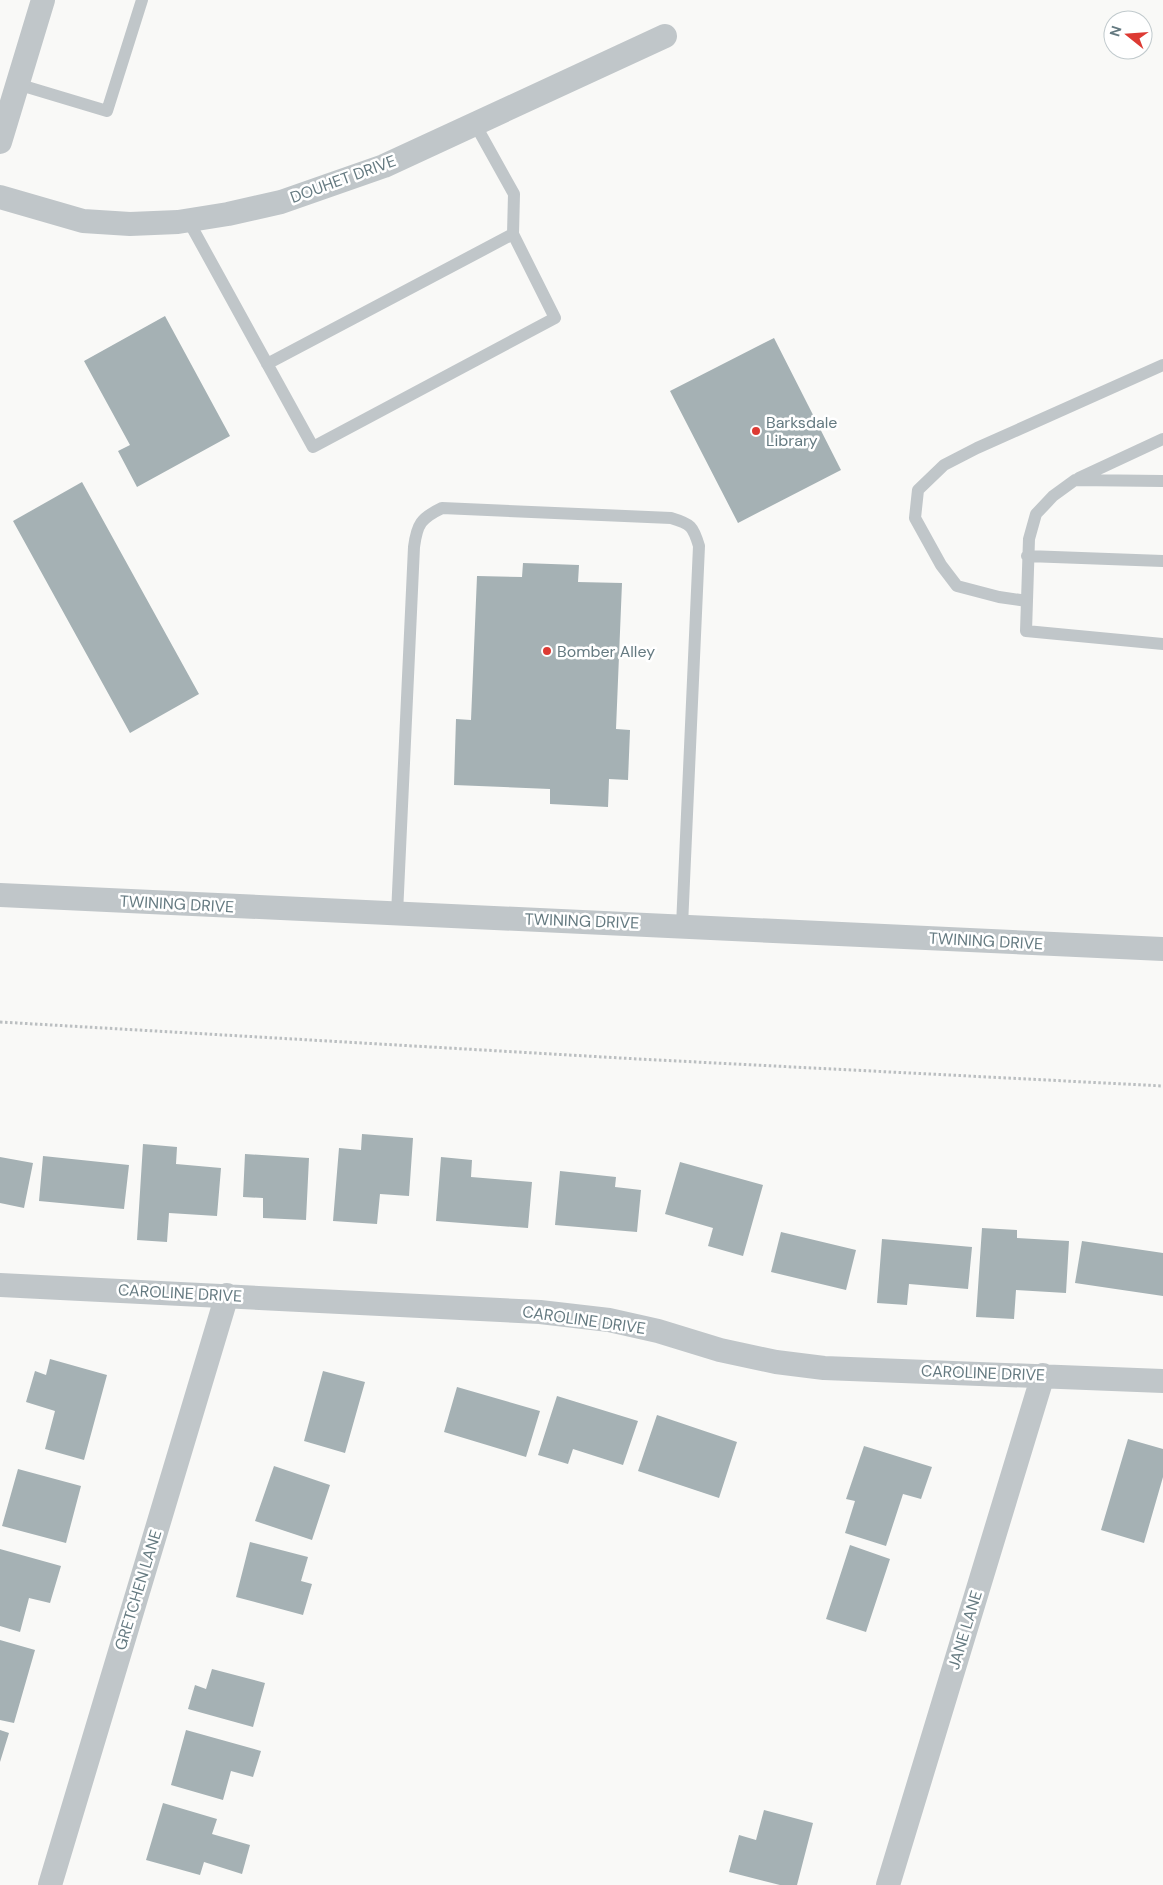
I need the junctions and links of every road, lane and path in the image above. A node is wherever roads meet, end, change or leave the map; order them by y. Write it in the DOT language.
graph roads {
  1 [pos="43,0"];
  2 [pos="142,0"];
  3 [pos="665,36"];
  4 [pos="17,84"];
  5 [pos="475,124"];
  6 [pos="0,142"];
  7 [pos="0,197"];
  8 [pos="188,220"];
  9 [pos="513,234"];
  10 [pos="267,364"];
  11 [pos="1163,366"];
  12 [pos="1163,439"];
  13 [pos="1075,480"];
  14 [pos="1163,481"];
  15 [pos="1027,556"];
  16 [pos="1163,561"];
  17 [pos="1027,601"];
  18 [pos="1163,644"];
  19 [pos="0,895"];
  20 [pos="397,914"];
  21 [pos="682,926"];
  22 [pos="1163,949"];
  23 [pos="0,1022"];
  24 [pos="1163,1086"];
  25 [pos="0,1285"];
  26 [pos="227,1296"];
  27 [pos="1043,1375"];
  28 [pos="1163,1381"];
  29 [pos="50,1885"];
  30 [pos="888,1885"];
  1 -- 4 [label="street"];
  2 -- 4 [label="lane"];
  3 -- 5 [label="street, DOUHET DRIVE"];
  4 -- 6 [label="street"];
  5 -- 8 [label="street, DOUHET DRIVE"];
  5 -- 9 [label="lane"];
  7 -- 8 [label="street, DOUHET DRIVE"];
  8 -- 10 [label="lane"];
  9 -- 10 [label="lane"];
  9 -- 10 [label="lane"];
  11 -- 17 [label="lane"];
  12 -- 13 [label="lane"];
  13 -- 14 [label="lane"];
  13 -- 15 [label="lane"];
  15 -- 16 [label="lane"];
  15 -- 17 [label="lane"];
  17 -- 18 [label="lane"];
  19 -- 20 [label="street, TWINING DRIVE"];
  20 -- 21 [label="street, TWINING DRIVE"];
  20 -- 21 [label="lane"];
  21 -- 22 [label="street, TWINING DRIVE"];
  23 -- 24 [label="path"];
  25 -- 26 [label="street, CAROLINE DRIVE"];
  26 -- 27 [label="street, CAROLINE DRIVE"];
  26 -- 29 [label="street, GRETCHEN LANE"];
  27 -- 28 [label="street, CAROLINE DRIVE"];
  27 -- 30 [label="street, JANE LANE"];
}
